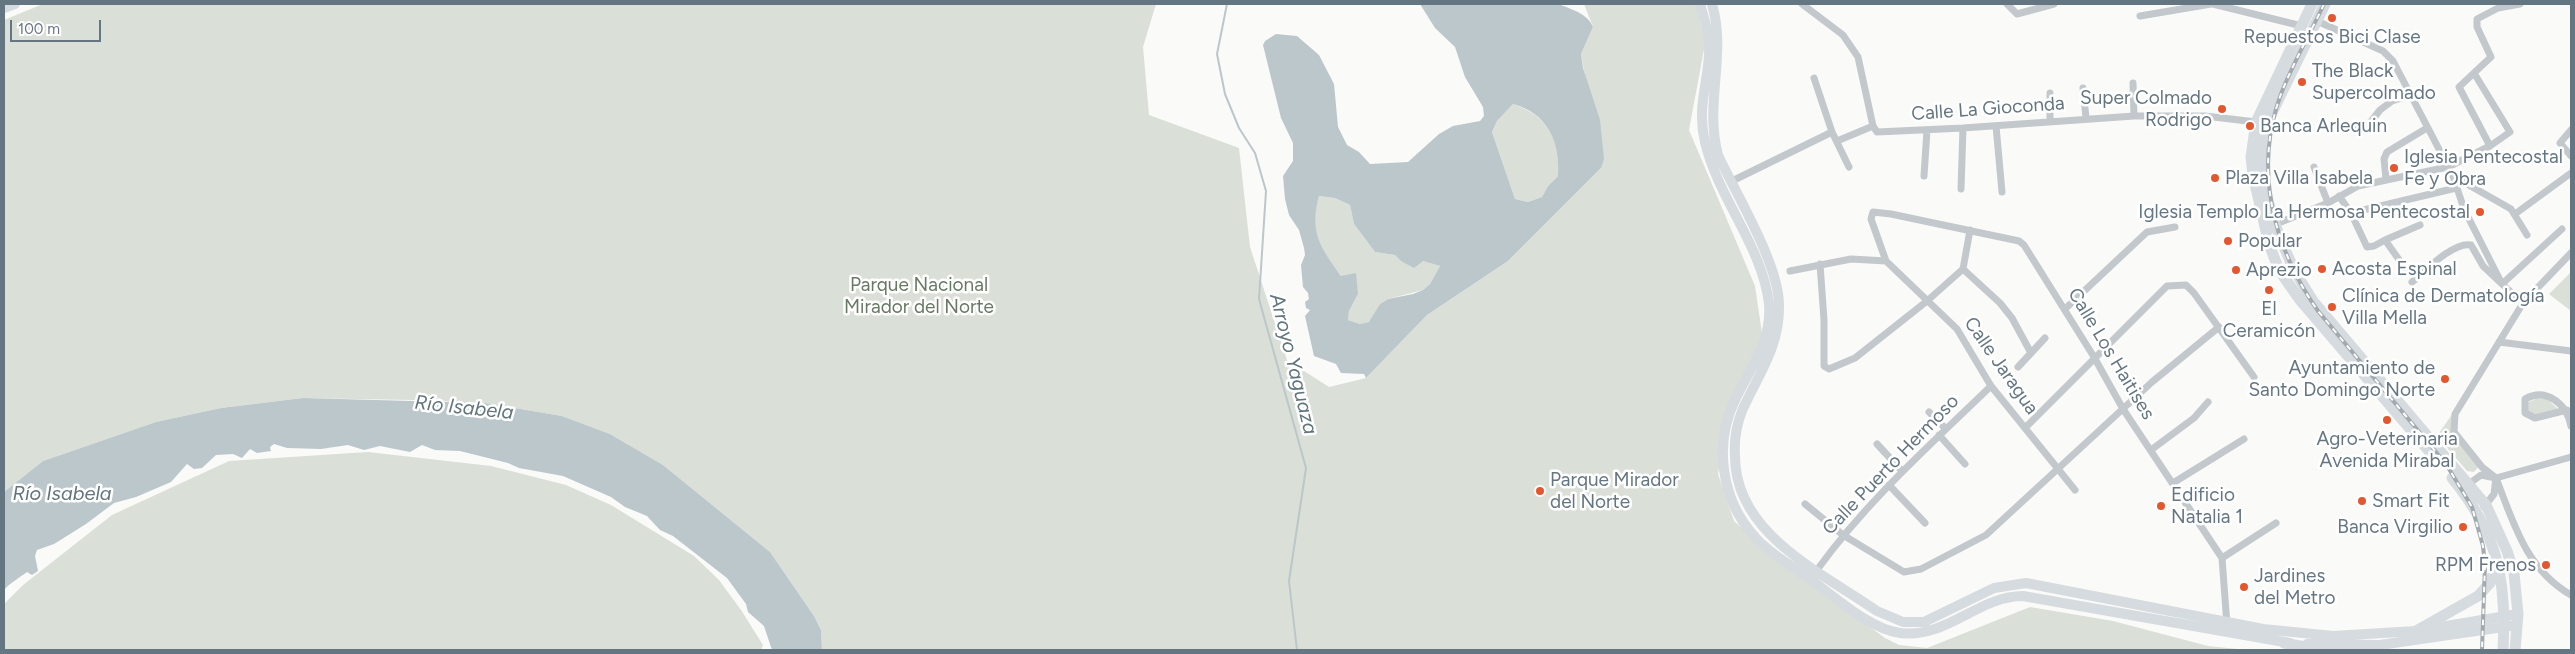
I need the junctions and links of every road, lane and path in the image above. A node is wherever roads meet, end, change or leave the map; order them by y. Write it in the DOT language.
graph roads {
  1 [pos="15,4"];
  2 [pos="1700,4"];
  3 [pos="1712,4"];
  4 [pos="1802,4"];
  5 [pos="2007,4"];
  6 [pos="2054,4"];
  7 [pos="2212,4"];
  8 [pos="2312,4"];
  9 [pos="2326,4"];
  10 [pos="2520,4"];
  11 [pos="4,8"];
  12 [pos="2140,16"];
  13 [pos="2317,21"];
  14 [pos="2302,26"];
  15 [pos="2474,73"];
  16 [pos="1814,78"];
  17 [pos="2133,83"];
  18 [pos="2083,88"];
  19 [pos="2050,93"];
  20 [pos="2410,94"];
  21 [pos="2134,116"];
  22 [pos="2086,118"];
  23 [pos="2050,121"];
  24 [pos="2256,122"];
  25 [pos="1873,126"];
  26 [pos="1996,126"];
  27 [pos="2343,127"];
  28 [pos="1963,128"];
  29 [pos="2427,128"];
  30 [pos="1927,130"];
  31 [pos="2571,130"];
  32 [pos="1832,132"];
  33 [pos="1837,141"];
  34 [pos="2490,146"];
  35 [pos="2571,156"];
  36 [pos="1849,167"];
  37 [pos="2314,167"];
  38 [pos="2448,167"];
  39 [pos="2571,173"];
  40 [pos="1924,176"];
  41 [pos="2453,176"];
  42 [pos="2386,179"];
  43 [pos="1730,182"];
  44 [pos="2456,188"];
  45 [pos="1961,189"];
  46 [pos="2002,192"];
  47 [pos="2339,196"];
  48 [pos="2328,204"];
  49 [pos="2352,213"];
  50 [pos="1871,214"];
  51 [pos="2516,214"];
  52 [pos="2276,224"];
  53 [pos="2420,225"];
  54 [pos="2175,227"];
  55 [pos="2562,229"];
  56 [pos="1970,230"];
  57 [pos="2527,235"];
  58 [pos="2385,240"];
  59 [pos="2571,253"];
  60 [pos="1886,261"];
  61 [pos="1820,264"];
  62 [pos="2405,268"];
  63 [pos="1963,269"];
  64 [pos="1790,271"];
  65 [pos="2412,282"];
  66 [pos="2502,284"];
  67 [pos="1927,301"];
  68 [pos="2523,303"];
  69 [pos="2065,309"];
  70 [pos="2219,327"];
  71 [pos="2045,338"];
  72 [pos="2499,342"];
  73 [pos="2571,351"];
  74 [pos="2031,353"];
  75 [pos="2094,357"];
  76 [pos="2018,367"];
  77 [pos="2254,376"];
  78 [pos="1991,386"];
  79 [pos="2208,402"];
  80 [pos="2123,409"];
  81 [pos="2567,410"];
  82 [pos="1929,412"];
  83 [pos="2571,426"];
  84 [pos="2024,428"];
  85 [pos="1946,430"];
  86 [pos="1940,435"];
  87 [pos="2244,439"];
  88 [pos="1878,444"];
  89 [pos="2150,450"];
  90 [pos="2571,457"];
  91 [pos="1965,464"];
  92 [pos="2058,470"];
  93 [pos="1902,471"];
  94 [pos="2496,478"];
  95 [pos="2173,483"];
  96 [pos="1889,485"];
  97 [pos="2465,487"];
  98 [pos="2075,490"];
  99 [pos="1805,504"];
  100 [pos="2482,509"];
  101 [pos="2276,523"];
  102 [pos="1925,524"];
  103 [pos="1843,535"];
  104 [pos="2222,558"];
  105 [pos="2498,559"];
  106 [pos="1817,570"];
  107 [pos="2571,595"];
  108 [pos="1957,605"];
  109 [pos="1965,616"];
  110 [pos="2518,620"];
  111 [pos="2226,622"];
  112 [pos="2504,622"];
  113 [pos="2416,631"];
  114 [pos="2228,633"];
  115 [pos="2284,643"];
  116 [pos="2320,650"];
  117 [pos="2503,650"];
  118 [pos="2515,650"];
  1 -- 11 [label="street"];
  2 -- 109 [label="street"];
  3 -- 43 [label="street"];
  4 -- 25 [label="street"];
  5 -- 6 [label="street"];
  7 -- 12 [label="street"];
  7 -- 14 [label="street"];
  8 -- 14 [label="main road"];
  9 -- 13 [label="main road"];
  10 -- 15 [label="street"];
  13 -- 20 [label="street"];
  13 -- 52 [label="main road"];
  14 -- 24 [label="main road"];
  15 -- 34 [label="street"];
  15 -- 34 [label="street"];
  16 -- 32 [label="street"];
  17 -- 21 [label="street"];
  18 -- 22 [label="street"];
  19 -- 23 [label="street"];
  20 -- 27 [label="street"];
  20 -- 29 [label="street"];
  21 -- 22 [label="street, Calle La Gioconda"];
  21 -- 24 [label="street, Calle La Gioconda"];
  22 -- 23 [label="street, Calle La Gioconda"];
  23 -- 26 [label="street, Calle La Gioconda"];
  24 -- 97 [label="main road"];
  25 -- 30 [label="street, Calle La Gioconda"];
  25 -- 33 [label="street"];
  26 -- 28 [label="street, Calle La Gioconda"];
  26 -- 46 [label="street"];
  28 -- 30 [label="street, Calle La Gioconda"];
  28 -- 45 [label="street"];
  29 -- 38 [label="street"];
  29 -- 42 [label="street"];
  30 -- 40 [label="street"];
  31 -- 35 [label="street"];
  32 -- 33 [label="street"];
  32 -- 43 [label="street"];
  33 -- 36 [label="street"];
  34 -- 38 [label="street"];
  37 -- 48 [label="street"];
  38 -- 41 [label="street"];
  38 -- 42 [label="street"];
  39 -- 51 [label="street"];
  41 -- 44 [label="street"];
  41 -- 51 [label="street"];
  42 -- 47 [label="street"];
  43 -- 106 [label="street"];
  44 -- 49 [label="street"];
  44 -- 66 [label="street"];
  47 -- 48 [label="street"];
  47 -- 49 [label="street"];
  48 -- 52 [label="street"];
  49 -- 58 [label="street"];
  50 -- 56 [label="street, Calle Los Haitises"];
  50 -- 60 [label="street, Calle Jaragua"];
  51 -- 57 [label="street"];
  52 -- 97 [label="main road"];
  53 -- 58 [label="street"];
  54 -- 69 [label="street"];
  55 -- 66 [label="street"];
  56 -- 63 [label="street"];
  56 -- 69 [label="street, Calle Los Haitises"];
  58 -- 62 [label="street"];
  59 -- 68 [label="street"];
  60 -- 61 [label="street"];
  60 -- 67 [label="street, Calle Jaragua"];
  61 -- 64 [label="street"];
  61 -- 67 [label="street"];
  63 -- 67 [label="street"];
  63 -- 74 [label="street"];
  65 -- 66 [label="street"];
  66 -- 68 [label="street"];
  67 -- 78 [label="street, Calle Jaragua"];
  68 -- 72 [label="street"];
  69 -- 75 [label="street, Calle Los Haitises"];
  70 -- 75 [label="street"];
  70 -- 77 [label="street"];
  70 -- 80 [label="street"];
  71 -- 74 [label="street"];
  72 -- 73 [label="street"];
  72 -- 94 [label="street"];
  74 -- 76 [label="street"];
  75 -- 80 [label="street, Calle Los Haitises"];
  75 -- 84 [label="street"];
  78 -- 84 [label="street, Calle Jaragua"];
  78 -- 85 [label="street, Calle Puerto Hermoso"];
  79 -- 89 [label="street"];
  80 -- 89 [label="street, Calle Los Haitises"];
  80 -- 92 [label="street"];
  81 -- 81 [label="street"];
  81 -- 83 [label="street"];
  82 -- 85 [label="street"];
  84 -- 92 [label="street, Calle Jaragua"];
  85 -- 86 [label="street, Calle Puerto Hermoso"];
  86 -- 91 [label="street"];
  86 -- 93 [label="street, Calle Puerto Hermoso"];
  87 -- 95 [label="street"];
  88 -- 93 [label="street"];
  89 -- 95 [label="street, Calle Los Haitises"];
  90 -- 94 [label="street"];
  92 -- 98 [label="street, Calle Jaragua"];
  92 -- 103 [label="street"];
  93 -- 96 [label="street, Calle Puerto Hermoso"];
  94 -- 97 [label="street"];
  94 -- 100 [label="street"];
  94 -- 107 [label="street"];
  95 -- 104 [label="street, Calle Los Haitises"];
  96 -- 102 [label="street"];
  96 -- 103 [label="street, Calle Puerto Hermoso"];
  97 -- 100 [label="main road"];
  99 -- 103 [label="street"];
  100 -- 105 [label="main road"];
  100 -- 110 [label="main road"];
  101 -- 104 [label="street"];
  103 -- 106 [label="street, Calle Puerto Hermoso"];
  104 -- 111 [label="street, Calle Los Haitises"];
  105 -- 112 [label="main road"];
  105 -- 113 [label="main road"];
  106 -- 108 [label="street"];
  108 -- 109 [label="street"];
  108 -- 111 [label="street"];
  109 -- 114 [label="street"];
  110 -- 112 [label="street"];
  110 -- 118 [label="main road"];
  111 -- 113 [label="street"];
  111 -- 114 [label="street, Calle Los Haitises"];
  112 -- 113 [label="street"];
  112 -- 115 [label="street"];
  112 -- 117 [label="main road"];
  114 -- 115 [label="street"];
  115 -- 116 [label="main road"];
}
